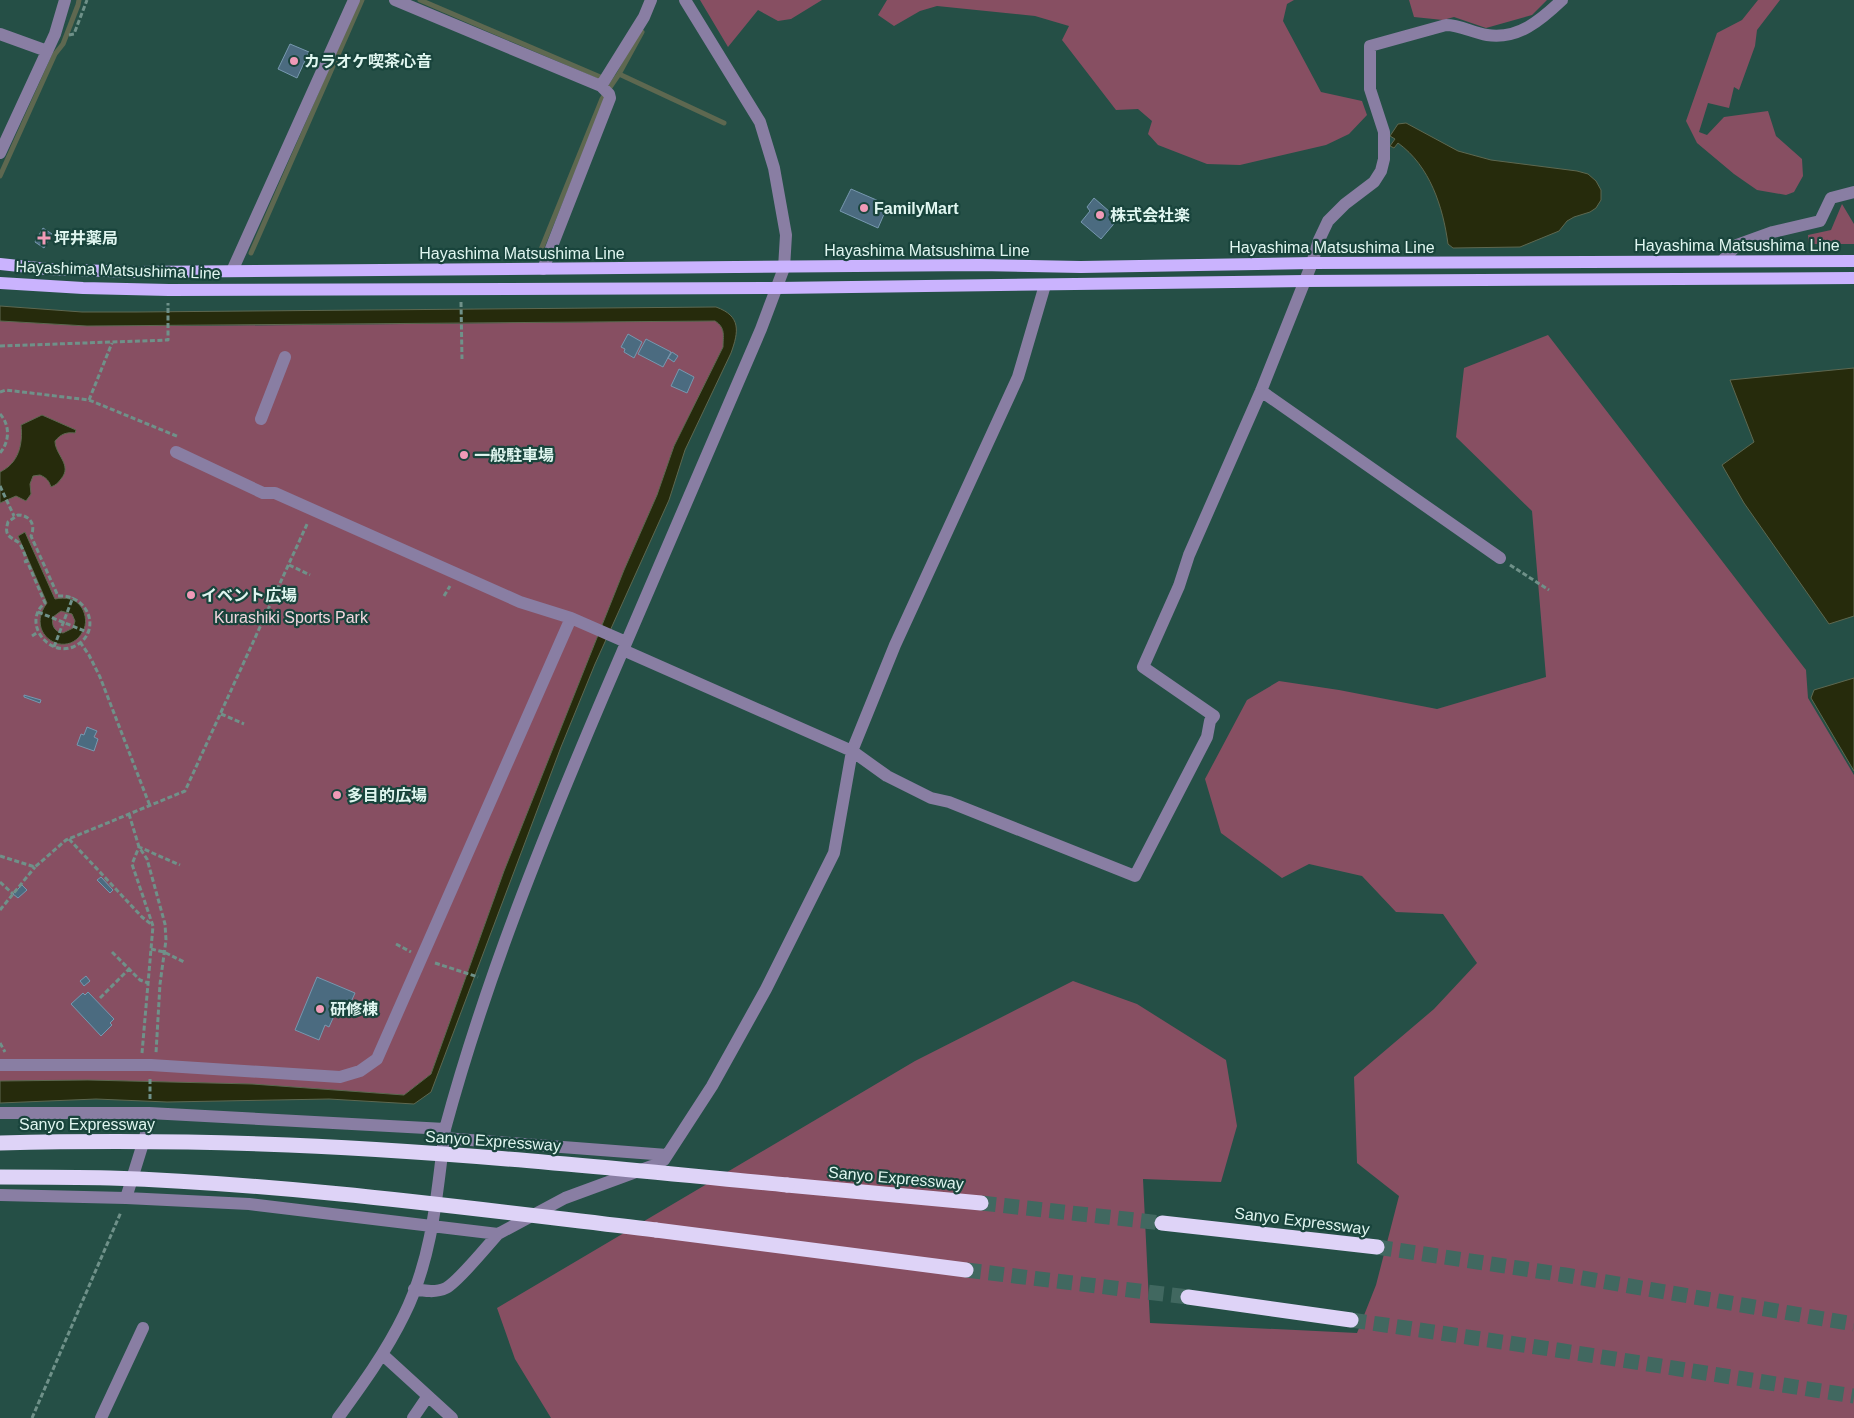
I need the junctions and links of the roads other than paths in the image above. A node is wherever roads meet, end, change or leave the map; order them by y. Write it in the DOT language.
graph roads {
  1 [pos="65,0"];
  2 [pos="354,0"];
  3 [pos="395,0"];
  4 [pos="651,0"];
  5 [pos="685,0"];
  6 [pos="1562,0"];
  7 [pos="0,34"];
  8 [pos="47,51"];
  9 [pos="605,86"];
  10 [pos="0,153"];
  11 [pos="1854,192"];
  12 [pos="1723,260"];
  13 [pos="1854,261"];
  14 [pos="1312,263"];
  15 [pos="0,264"];
  16 [pos="784,268"];
  17 [pos="543,270"];
  18 [pos="232,272"];
  19 [pos="1854,278"];
  20 [pos="1304,281"];
  21 [pos="0,283"];
  22 [pos="1046,286"];
  23 [pos="778,288"];
  24 [pos="285,357"];
  25 [pos="1261,391"];
  26 [pos="261,419"];
  27 [pos="182,455"];
  28 [pos="1500,558"];
  29 [pos="571,618"];
  30 [pos="625,646"];
  31 [pos="852,752"];
  32 [pos="0,1065"];
  33 [pos="149,1108"];
  34 [pos="0,1113"];
  35 [pos="445,1133"];
  36 [pos="0,1142"];
  37 [pos="667,1155"];
  38 [pos="0,1177"];
  39 [pos="0,1195"];
  40 [pos="981,1203"];
  41 [pos="124,1204"];
  42 [pos="1162,1223"];
  43 [pos="433,1225"];
  44 [pos="498,1234"];
  45 [pos="1377,1247"];
  46 [pos="966,1270"];
  47 [pos="414,1289"];
  48 [pos="1188,1297"];
  49 [pos="1352,1320"];
  50 [pos="143,1328"];
  51 [pos="383,1355"];
  52 [pos="428,1396"];
  53 [pos="101,1418"];
  54 [pos="338,1418"];
  55 [pos="413,1418"];
  56 [pos="452,1418"];
  1 -- 8 [label="street"];
  2 -- 18 [label="street"];
  3 -- 9 [label="street"];
  4 -- 9 [label="street"];
  5 -- 16 [label="street"];
  6 -- 14 [label="street"];
  7 -- 8 [label="street"];
  8 -- 10 [label="street"];
  9 -- 17 [label="street"];
  11 -- 12 [label="street"];
  12 -- 13 [label="main road, Hayashima Matsushima Line"];
  12 -- 14 [label="main road, Hayashima Matsushima Line"];
  14 -- 16 [label="main road, Hayashima Matsushima Line"];
  14 -- 20 [label="street"];
  15 -- 18 [label="main road, Hayashima Matsushima Line"];
  16 -- 17 [label="main road, Hayashima Matsushima Line"];
  16 -- 23 [label="street"];
  17 -- 18 [label="main road, Hayashima Matsushima Line"];
  19 -- 20 [label="main road, Hayashima Matsushima Line"];
  20 -- 22 [label="main road, Hayashima Matsushima Line"];
  20 -- 25 [label="street"];
  21 -- 23 [label="main road, Hayashima Matsushima Line"];
  22 -- 23 [label="main road, Hayashima Matsushima Line"];
  22 -- 31 [label="street"];
  23 -- 30 [label="street"];
  24 -- 26 [label="street"];
  25 -- 28 [label="street"];
  25 -- 31 [label="street"];
  27 -- 29 [label="street"];
  29 -- 30 [label="street"];
  29 -- 32 [label="street"];
  30 -- 31 [label="street"];
  30 -- 35 [label="street"];
  31 -- 37 [label="street"];
  33 -- 34 [label="street"];
  33 -- 35 [label="street"];
  33 -- 41 [label="street"];
  35 -- 37 [label="street"];
  35 -- 43 [label="street"];
  36 -- 40 [label="highway, Sanyo Expressway, bridge"];
  37 -- 44 [label="street"];
  38 -- 46 [label="highway, bridge"];
  39 -- 41 [label="street"];
  41 -- 43 [label="street"];
  42 -- 45 [label="highway, Sanyo Expressway"];
  43 -- 44 [label="street"];
  43 -- 47 [label="street"];
  44 -- 47 [label="street"];
  47 -- 51 [label="street"];
  48 -- 49 [label="highway"];
  50 -- 53 [label="street"];
  51 -- 52 [label="street"];
  51 -- 54 [label="street"];
  52 -- 55 [label="street"];
  52 -- 56 [label="street"];
}
